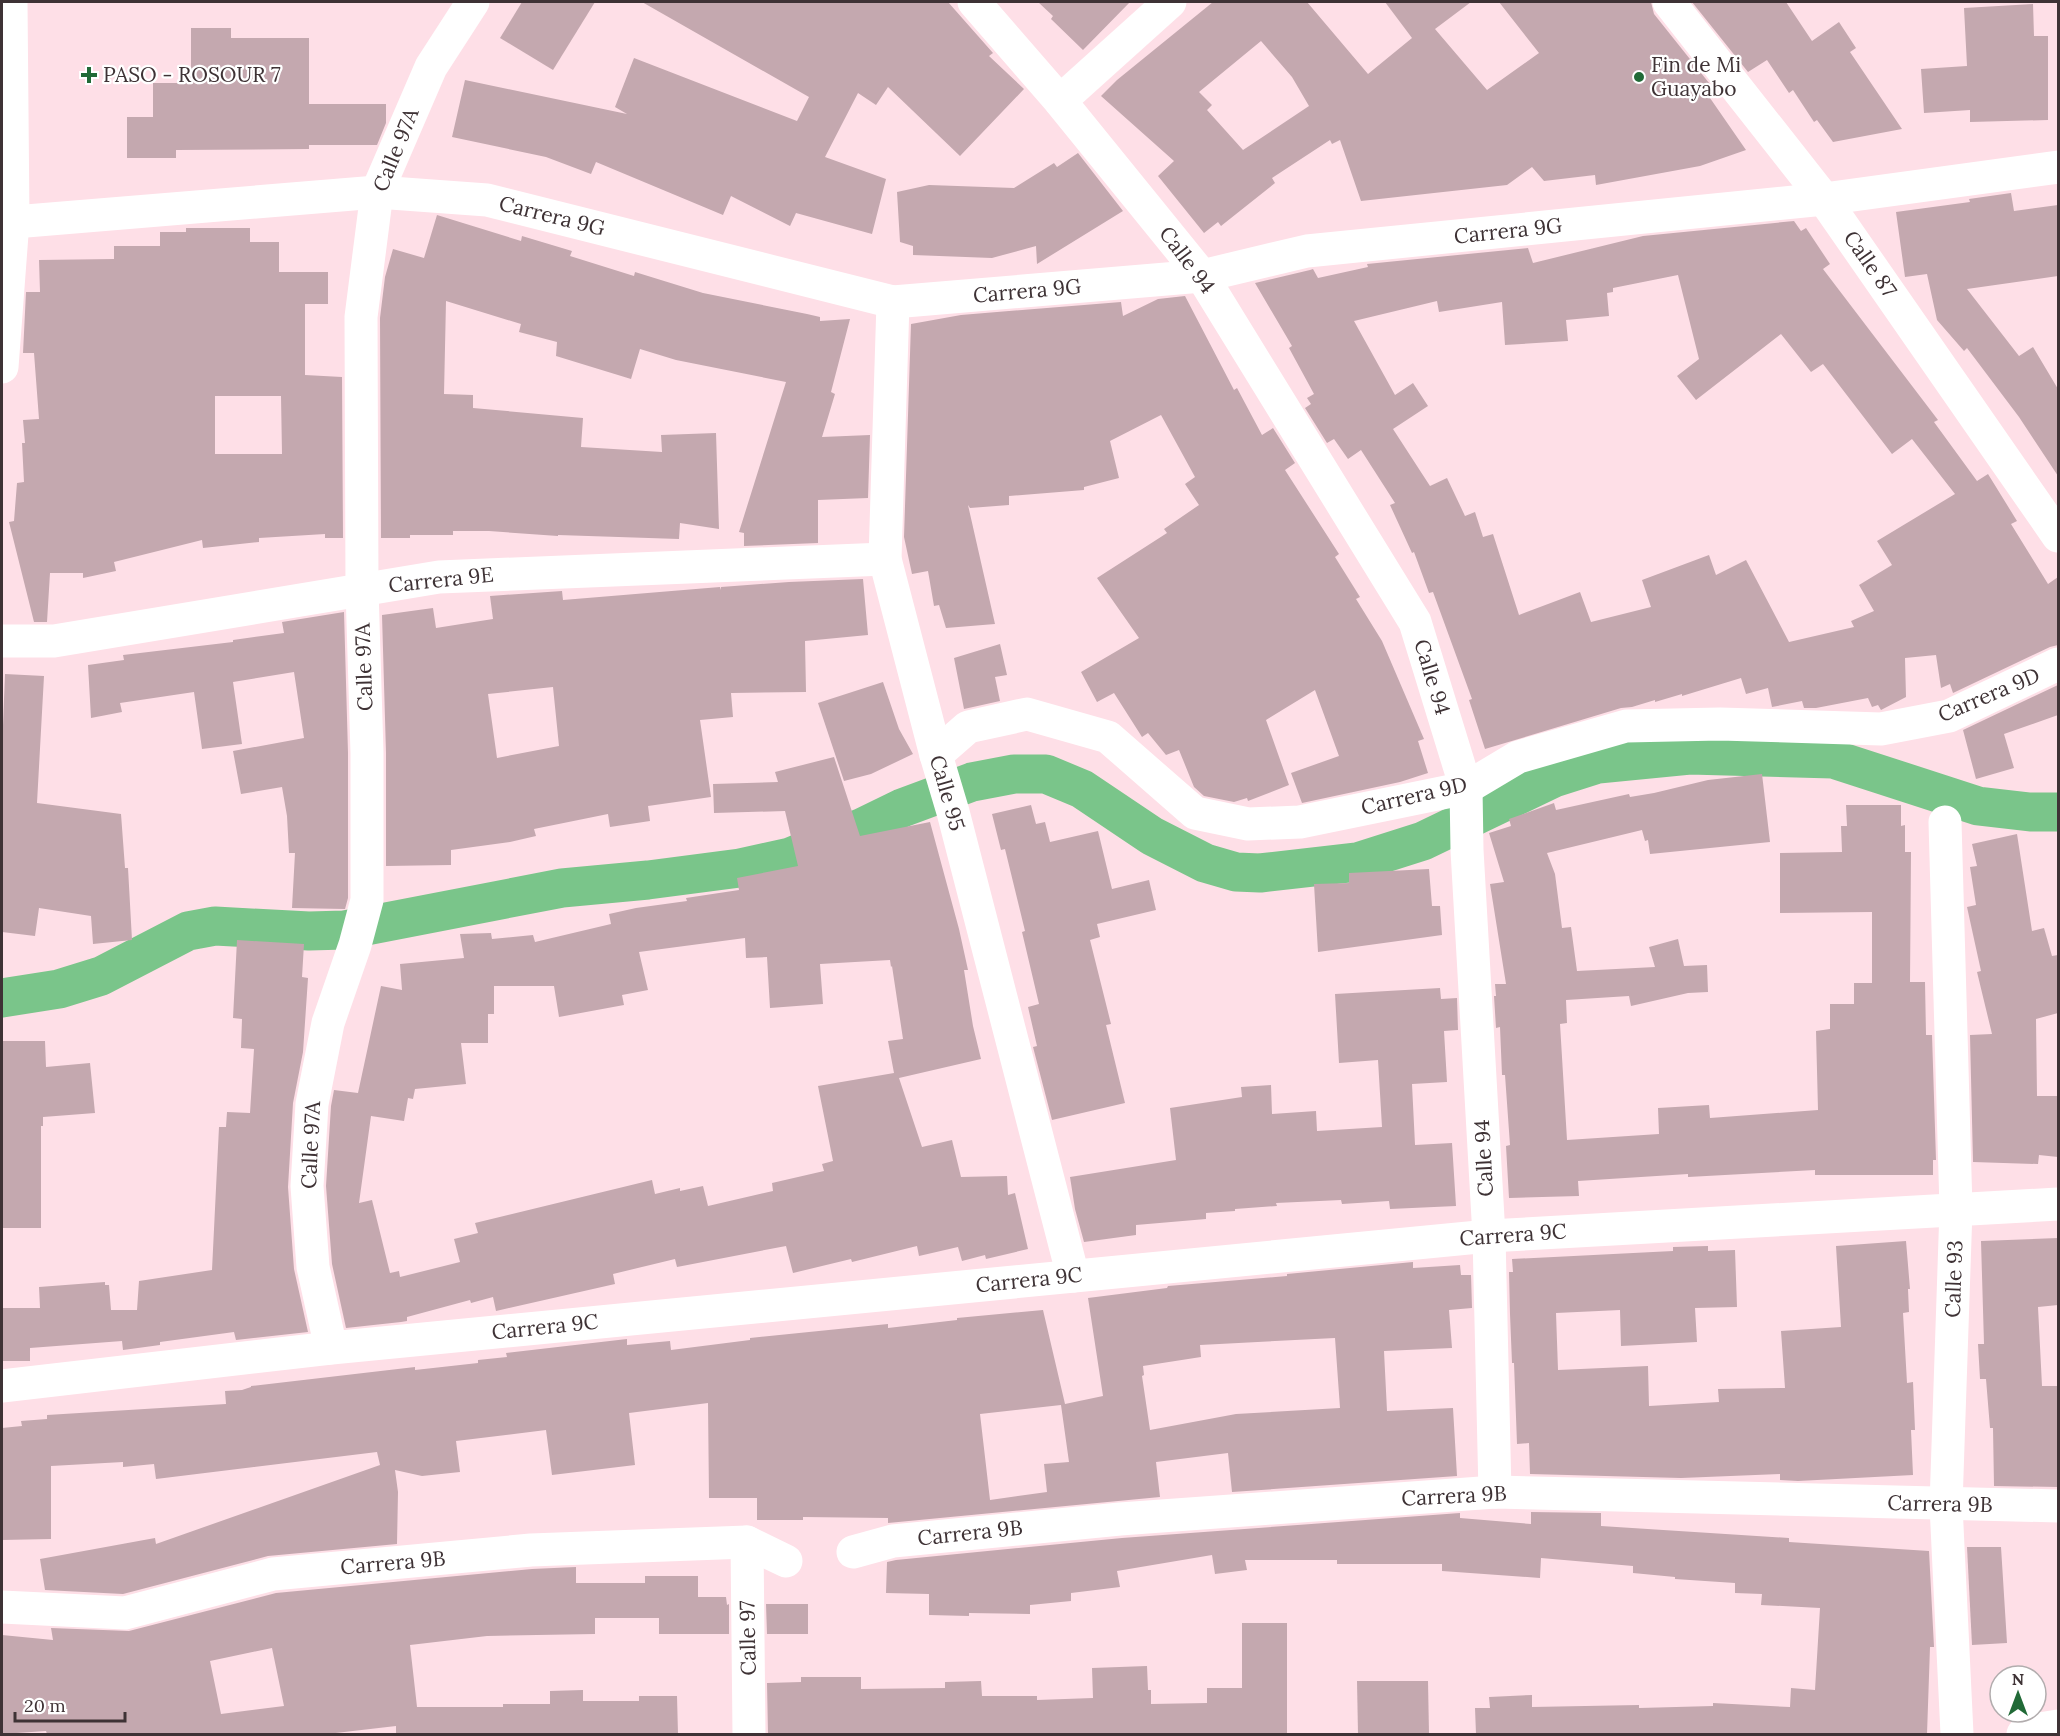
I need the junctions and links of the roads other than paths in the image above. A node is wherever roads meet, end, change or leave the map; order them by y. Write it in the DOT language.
graph roads {
  1 [pos="11,2"];
  2 [pos="473,2"];
  3 [pos="974,2"];
  4 [pos="1170,2"];
  5 [pos="1669,2"];
  6 [pos="1060,101"];
  7 [pos="2058,168"];
  8 [pos="376,192"];
  9 [pos="1824,199"];
  10 [pos="7,222"];
  11 [pos="1202,276"];
  12 [pos="893,302"];
  13 [pos="2,367"];
  14 [pos="2058,536"];
  15 [pos="885,559"];
  16 [pos="362,589"];
  17 [pos="2,641"];
  18 [pos="2058,664"];
  19 [pos="937,760"];
  20 [pos="1466,792"];
  21 [pos="1945,822"];
  22 [pos="2058,1204"];
  23 [pos="1956,1209"];
  24 [pos="1489,1236"];
  25 [pos="1073,1276"];
  26 [pos="332,1348"];
  27 [pos="2,1386"];
  28 [pos="1496,1492"];
  29 [pos="1946,1504"];
  30 [pos="2058,1506"];
  31 [pos="747,1542"];
  32 [pos="853,1552"];
  33 [pos="786,1561"];
  34 [pos="2,1606"];
  35 [pos="2058,1726"];
  36 [pos="749,1734"];
  37 [pos="1957,1734"];
  38 [pos="2023,1734"];
  1 -- 10 [label="street"];
  2 -- 8 [label="street, Calle 97A"];
  3 -- 6 [label="street, Calle 94"];
  4 -- 6 [label="street"];
  5 -- 9 [label="street, Calle 87"];
  6 -- 11 [label="street, Calle 94"];
  7 -- 9 [label="street, Carrera 9G"];
  8 -- 10 [label="street, Carrera 9G"];
  8 -- 12 [label="street, Carrera 9G"];
  8 -- 16 [label="street, Calle 97A"];
  9 -- 11 [label="street, Carrera 9G"];
  9 -- 14 [label="street, Calle 87"];
  10 -- 13 [label="street"];
  11 -- 12 [label="street, Carrera 9G"];
  11 -- 20 [label="street, Calle 94"];
  12 -- 15 [label="street, Calle 95"];
  15 -- 16 [label="street, Carrera 9E"];
  15 -- 19 [label="street, Calle 95"];
  16 -- 17 [label="street, Carrera 9E"];
  16 -- 26 [label="street, Calle 97A"];
  18 -- 20 [label="street, Carrera 9D"];
  19 -- 20 [label="street, Carrera 9D"];
  19 -- 25 [label="street, Calle 95"];
  20 -- 24 [label="street, Calle 94"];
  21 -- 23 [label="street, Calle 93"];
  22 -- 23 [label="street, Carrera 9C"];
  23 -- 24 [label="street, Carrera 9C"];
  23 -- 29 [label="street, Calle 93"];
  24 -- 25 [label="street, Carrera 9C"];
  24 -- 28 [label="street, Calle 94"];
  25 -- 26 [label="street, Carrera 9C"];
  26 -- 27 [label="street, Carrera 9C"];
  28 -- 29 [label="street, Carrera 9B"];
  28 -- 32 [label="street, Carrera 9B"];
  29 -- 30 [label="street, Carrera 9B"];
  29 -- 37 [label="street, Calle 93"];
  31 -- 33 [label="street, Carrera 9B"];
  31 -- 34 [label="street, Carrera 9B"];
  31 -- 36 [label="street, Calle 97"];
  35 -- 38 [label="street"];
}
